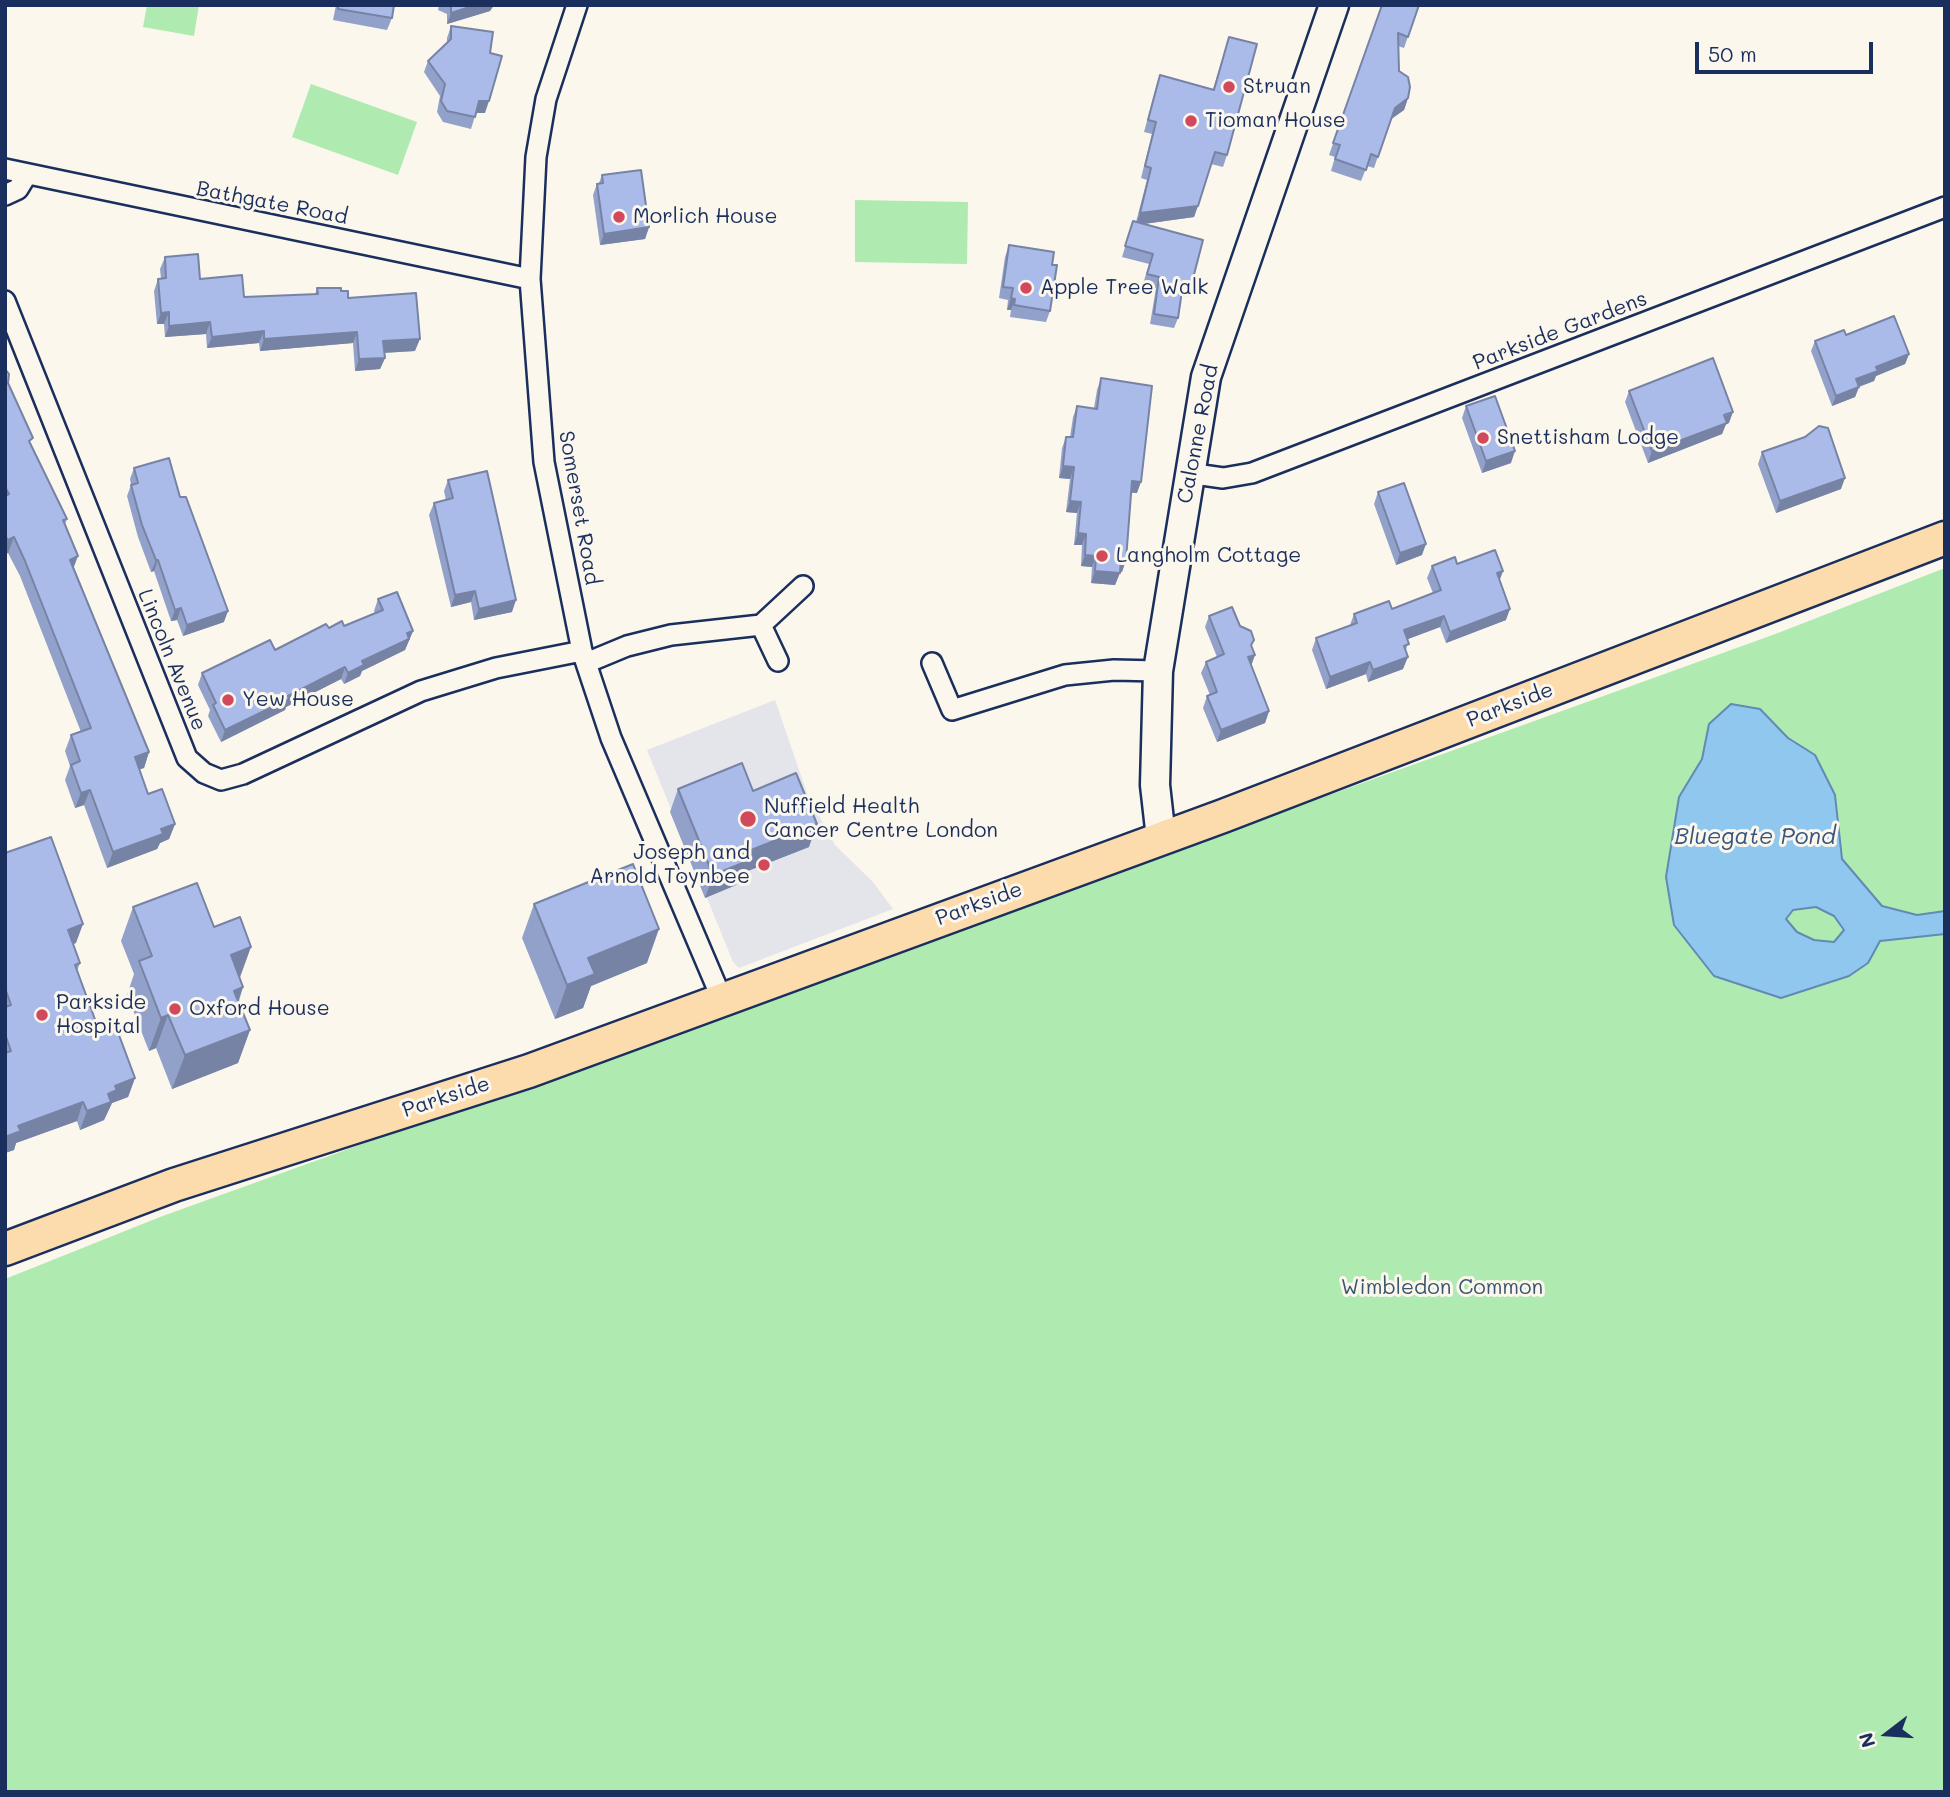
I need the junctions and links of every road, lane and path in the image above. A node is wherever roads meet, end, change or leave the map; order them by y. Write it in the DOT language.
graph roads {
  1 [pos="577,5"];
  2 [pos="1334,5"];
  3 [pos="5,169"];
  4 [pos="26,176"];
  5 [pos="5,195"];
  6 [pos="1945,207"];
  7 [pos="530,279"];
  8 [pos="5,301"];
  9 [pos="1188,473"];
  10 [pos="1945,538"];
  11 [pos="803,586"];
  12 [pos="761,625"];
  13 [pos="584,657"];
  14 [pos="778,661"];
  15 [pos="932,663"];
  16 [pos="1158,671"];
  17 [pos="1161,838"];
  18 [pos="721,998"];
  19 [pos="5,1249"];
  1 -- 7 [label="street, Somerset Road"];
  2 -- 9 [label="street, Calonne Road"];
  3 -- 4 [label="street, Bathgate Road"];
  4 -- 5 [label="street"];
  4 -- 7 [label="street, Bathgate Road"];
  6 -- 9 [label="street, Parkside Gardens"];
  7 -- 13 [label="street, Somerset Road"];
  8 -- 13 [label="street, Lincoln Avenue"];
  9 -- 16 [label="street, Calonne Road"];
  10 -- 17 [label="main road, Parkside"];
  11 -- 12 [label="street"];
  12 -- 13 [label="street, Lincoln Avenue"];
  12 -- 14 [label="street"];
  13 -- 18 [label="street, Somerset Road"];
  15 -- 16 [label="street"];
  16 -- 17 [label="street, Calonne Road"];
  17 -- 18 [label="main road, Parkside"];
  18 -- 19 [label="main road, Parkside"];
}
